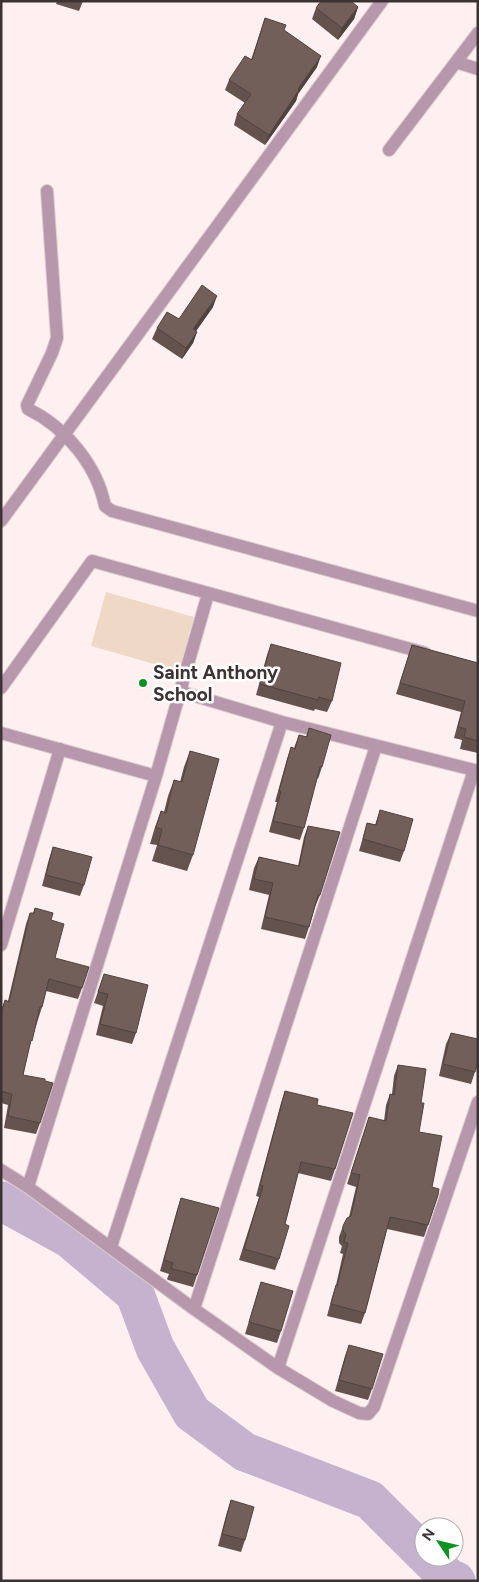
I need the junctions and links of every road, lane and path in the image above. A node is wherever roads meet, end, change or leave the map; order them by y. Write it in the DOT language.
graph roads {
  1 [pos="382,1"];
  2 [pos="478,33"];
  3 [pos="456,62"];
  4 [pos="478,69"];
  5 [pos="389,150"];
  6 [pos="48,191"];
  7 [pos="65,434"];
  8 [pos="1,521"];
  9 [pos="208,594"];
  10 [pos="478,611"];
  11 [pos="439,657"];
  12 [pos="1,688"];
  13 [pos="182,692"];
  14 [pos="282,722"];
  15 [pos="1,733"];
  16 [pos="376,746"];
  17 [pos="60,749"];
  18 [pos="476,770"];
  19 [pos="156,776"];
  20 [pos="1,945"];
  21 [pos="478,1102"];
  22 [pos="1,1170"];
  23 [pos="28,1187"];
  24 [pos="111,1247"];
  25 [pos="194,1309"];
  26 [pos="278,1368"];
  1 -- 7 [label="street"];
  2 -- 3 [label="street"];
  3 -- 4 [label="street"];
  3 -- 5 [label="street"];
  6 -- 7 [label="street"];
  7 -- 8 [label="street"];
  7 -- 10 [label="street"];
  9 -- 11 [label="street"];
  9 -- 12 [label="street"];
  9 -- 13 [label="street"];
  13 -- 14 [label="street"];
  13 -- 19 [label="street"];
  14 -- 16 [label="street"];
  14 -- 24 [label="street"];
  15 -- 17 [label="street"];
  16 -- 18 [label="street"];
  16 -- 25 [label="street"];
  17 -- 19 [label="street"];
  17 -- 20 [label="street"];
  18 -- 26 [label="street"];
  19 -- 23 [label="street"];
  21 -- 26 [label="street"];
  22 -- 23 [label="street"];
  23 -- 24 [label="street"];
  24 -- 25 [label="street"];
  25 -- 26 [label="street"];
}
